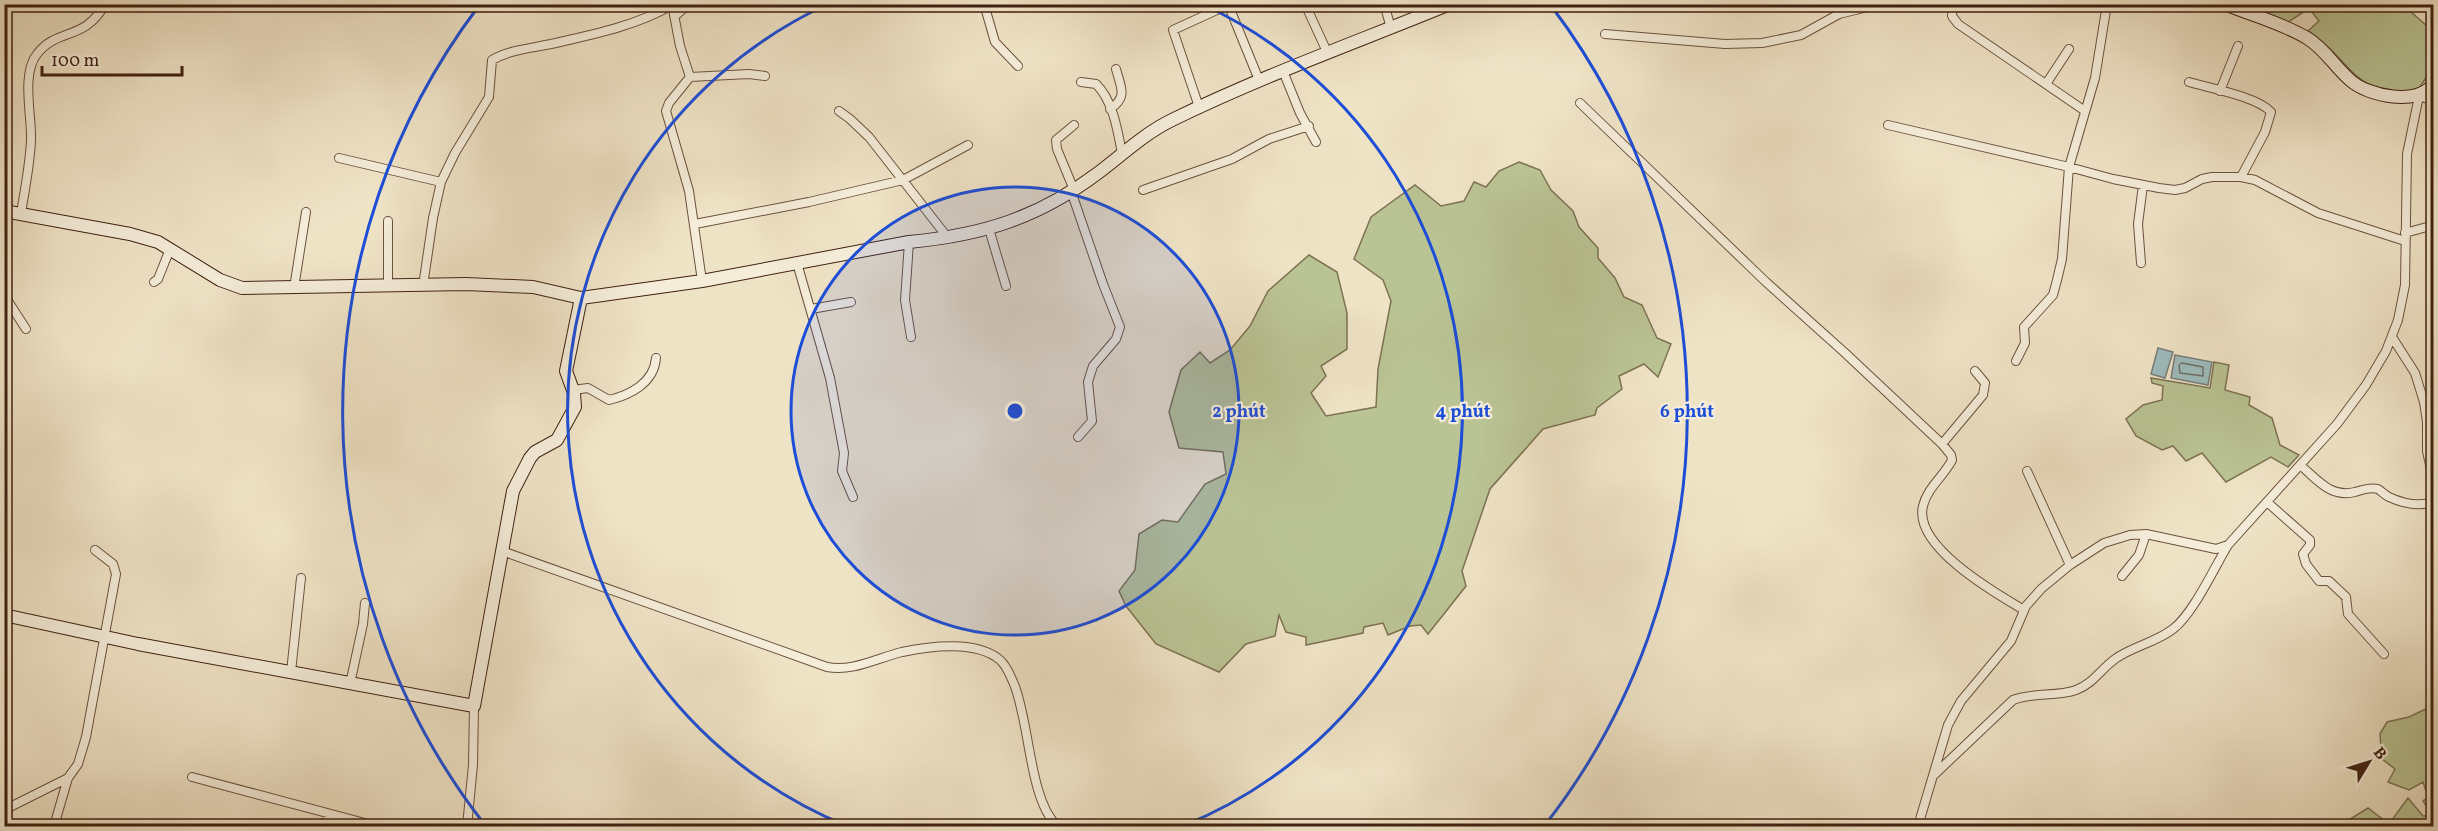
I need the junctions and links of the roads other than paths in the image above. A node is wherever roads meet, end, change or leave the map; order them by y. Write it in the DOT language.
graph roads {
  1 [pos="105,4"];
  2 [pos="689,4"];
  3 [pos="984,4"];
  4 [pos="1305,4"];
  5 [pos="1384,4"];
  6 [pos="1450,4"];
  7 [pos="1880,4"];
  8 [pos="1953,4"];
  9 [pos="2108,4"];
  10 [pos="2225,4"];
  11 [pos="672,5"];
  12 [pos="1229,5"];
  13 [pos="675,16"];
  14 [pos="1391,28"];
  15 [pos="1605,34"];
  16 [pos="2238,46"];
  17 [pos="2069,50"];
  18 [pos="1328,54"];
  19 [pos="1018,66"];
  20 [pos="1116,69"];
  21 [pos="1283,71"];
  22 [pos="765,76"];
  23 [pos="690,77"];
  24 [pos="1258,80"];
  25 [pos="1081,82"];
  26 [pos="2189,82"];
  27 [pos="2433,83"];
  28 [pos="2046,84"];
  29 [pos="2220,91"];
  30 [pos="2420,96"];
  31 [pos="2433,101"];
  32 [pos="1580,103"];
  33 [pos="1199,107"];
  34 [pos="1110,109"];
  35 [pos="838,111"];
  36 [pos="2085,111"];
  37 [pos="1074,124"];
  38 [pos="1888,125"];
  39 [pos="1309,126"];
  40 [pos="1316,142"];
  41 [pos="968,145"];
  42 [pos="1122,154"];
  43 [pos="339,158"];
  44 [pos="2069,167"];
  45 [pos="2241,177"];
  46 [pos="903,180"];
  47 [pos="441,182"];
  48 [pos="2143,185"];
  49 [pos="1073,190"];
  50 [pos="1143,190"];
  51 [pos="4,211"];
  52 [pos="306,212"];
  53 [pos="21,213"];
  54 [pos="388,221"];
  55 [pos="694,224"];
  56 [pos="2433,225"];
  57 [pos="989,229"];
  58 [pos="2405,237"];
  59 [pos="948,238"];
  60 [pos="909,242"];
  61 [pos="170,249"];
  62 [pos="797,263"];
  63 [pos="2141,263"];
  64 [pos="702,281"];
  65 [pos="154,282"];
  66 [pos="423,286"];
  67 [pos="1006,286"];
  68 [pos="388,287"];
  69 [pos="294,288"];
  70 [pos="4,296"];
  71 [pos="581,298"];
  72 [pos="852,302"];
  73 [pos="811,309"];
  74 [pos="26,329"];
  75 [pos="911,337"];
  76 [pos="2392,337"];
  77 [pos="656,358"];
  78 [pos="2016,361"];
  79 [pos="1975,371"];
  80 [pos="574,396"];
  81 [pos="2429,402"];
  82 [pos="1078,437"];
  83 [pos="1942,444"];
  84 [pos="2300,465"];
  85 [pos="2027,471"];
  86 [pos="2433,484"];
  87 [pos="853,497"];
  88 [pos="2267,502"];
  89 [pos="2433,502"];
  90 [pos="2146,534"];
  91 [pos="2228,545"];
  92 [pos="94,550"];
  93 [pos="502,551"];
  94 [pos="2070,565"];
  95 [pos="2122,576"];
  96 [pos="301,578"];
  97 [pos="365,603"];
  98 [pos="2024,610"];
  99 [pos="4,615"];
  100 [pos="105,638"];
  101 [pos="2384,654"];
  102 [pos="291,672"];
  103 [pos="350,684"];
  104 [pos="474,706"];
  105 [pos="1934,774"];
  106 [pos="192,777"];
  107 [pos="68,778"];
  108 [pos="4,810"];
  109 [pos="333,816"];
  110 [pos="54,826"];
  111 [pos="320,826"];
  112 [pos="375,826"];
  113 [pos="467,826"];
  114 [pos="1057,826"];
  115 [pos="1918,826"];
  1 -- 53 [label="street"];
  2 -- 13 [label="street"];
  3 -- 19 [label="street"];
  4 -- 18 [label="street"];
  5 -- 14 [label="street"];
  6 -- 14 [label="street"];
  7 -- 15 [label="street"];
  8 -- 28 [label="street"];
  9 -- 36 [label="street"];
  10 -- 30 [label="street"];
  11 -- 13 [label="street"];
  11 -- 47 [label="street"];
  12 -- 24 [label="street"];
  12 -- 33 [label="street"];
  13 -- 23 [label="street"];
  14 -- 18 [label="street"];
  16 -- 29 [label="street"];
  17 -- 28 [label="street"];
  18 -- 21 [label="street"];
  20 -- 34 [label="street"];
  21 -- 24 [label="street"];
  21 -- 39 [label="street"];
  22 -- 23 [label="street"];
  23 -- 55 [label="street"];
  24 -- 33 [label="street"];
  25 -- 34 [label="street"];
  26 -- 29 [label="street"];
  27 -- 30 [label="street"];
  28 -- 36 [label="street"];
  29 -- 45 [label="street"];
  30 -- 31 [label="street"];
  30 -- 58 [label="street"];
  32 -- 83 [label="street"];
  33 -- 42 [label="street"];
  34 -- 42 [label="street"];
  35 -- 46 [label="street"];
  36 -- 44 [label="street"];
  37 -- 49 [label="street"];
  38 -- 44 [label="street"];
  39 -- 40 [label="street"];
  39 -- 50 [label="street"];
  41 -- 46 [label="street"];
  42 -- 49 [label="street"];
  43 -- 47 [label="street"];
  44 -- 48 [label="street"];
  44 -- 78 [label="street"];
  45 -- 48 [label="street"];
  45 -- 58 [label="street"];
  46 -- 55 [label="street"];
  46 -- 59 [label="street"];
  47 -- 66 [label="street"];
  48 -- 63 [label="street"];
  49 -- 57 [label="street"];
  49 -- 82 [label="street"];
  51 -- 53 [label="street"];
  52 -- 69 [label="street"];
  53 -- 61 [label="street"];
  54 -- 68 [label="street"];
  55 -- 64 [label="street"];
  56 -- 58 [label="street"];
  57 -- 59 [label="street"];
  57 -- 67 [label="street"];
  58 -- 76 [label="street"];
  59 -- 60 [label="street"];
  60 -- 62 [label="street"];
  60 -- 75 [label="street"];
  61 -- 65 [label="street"];
  61 -- 69 [label="street"];
  62 -- 64 [label="street"];
  62 -- 73 [label="street"];
  64 -- 71 [label="street"];
  66 -- 68 [label="street"];
  66 -- 71 [label="street"];
  68 -- 69 [label="street"];
  70 -- 74 [label="street"];
  71 -- 80 [label="street"];
  72 -- 73 [label="street"];
  73 -- 87 [label="street"];
  76 -- 81 [label="street"];
  76 -- 84 [label="street"];
  77 -- 80 [label="street"];
  79 -- 83 [label="street"];
  80 -- 93 [label="street"];
  81 -- 86 [label="street"];
  83 -- 98 [label="street"];
  84 -- 88 [label="street"];
  84 -- 89 [label="street"];
  85 -- 94 [label="street"];
  88 -- 91 [label="street"];
  88 -- 101 [label="street"];
  90 -- 91 [label="street"];
  90 -- 94 [label="street"];
  90 -- 95 [label="street"];
  91 -- 105 [label="street"];
  92 -- 100 [label="street"];
  93 -- 104 [label="street"];
  93 -- 114 [label="street"];
  94 -- 98 [label="street"];
  96 -- 102 [label="street"];
  97 -- 103 [label="street"];
  98 -- 105 [label="street"];
  99 -- 100 [label="street"];
  100 -- 102 [label="street"];
  100 -- 107 [label="street"];
  102 -- 103 [label="street"];
  103 -- 104 [label="street"];
  104 -- 113 [label="street"];
  105 -- 115 [label="street"];
  106 -- 109 [label="street"];
  107 -- 108 [label="street"];
  107 -- 110 [label="street"];
  109 -- 111 [label="street"];
  109 -- 112 [label="street"];
}
